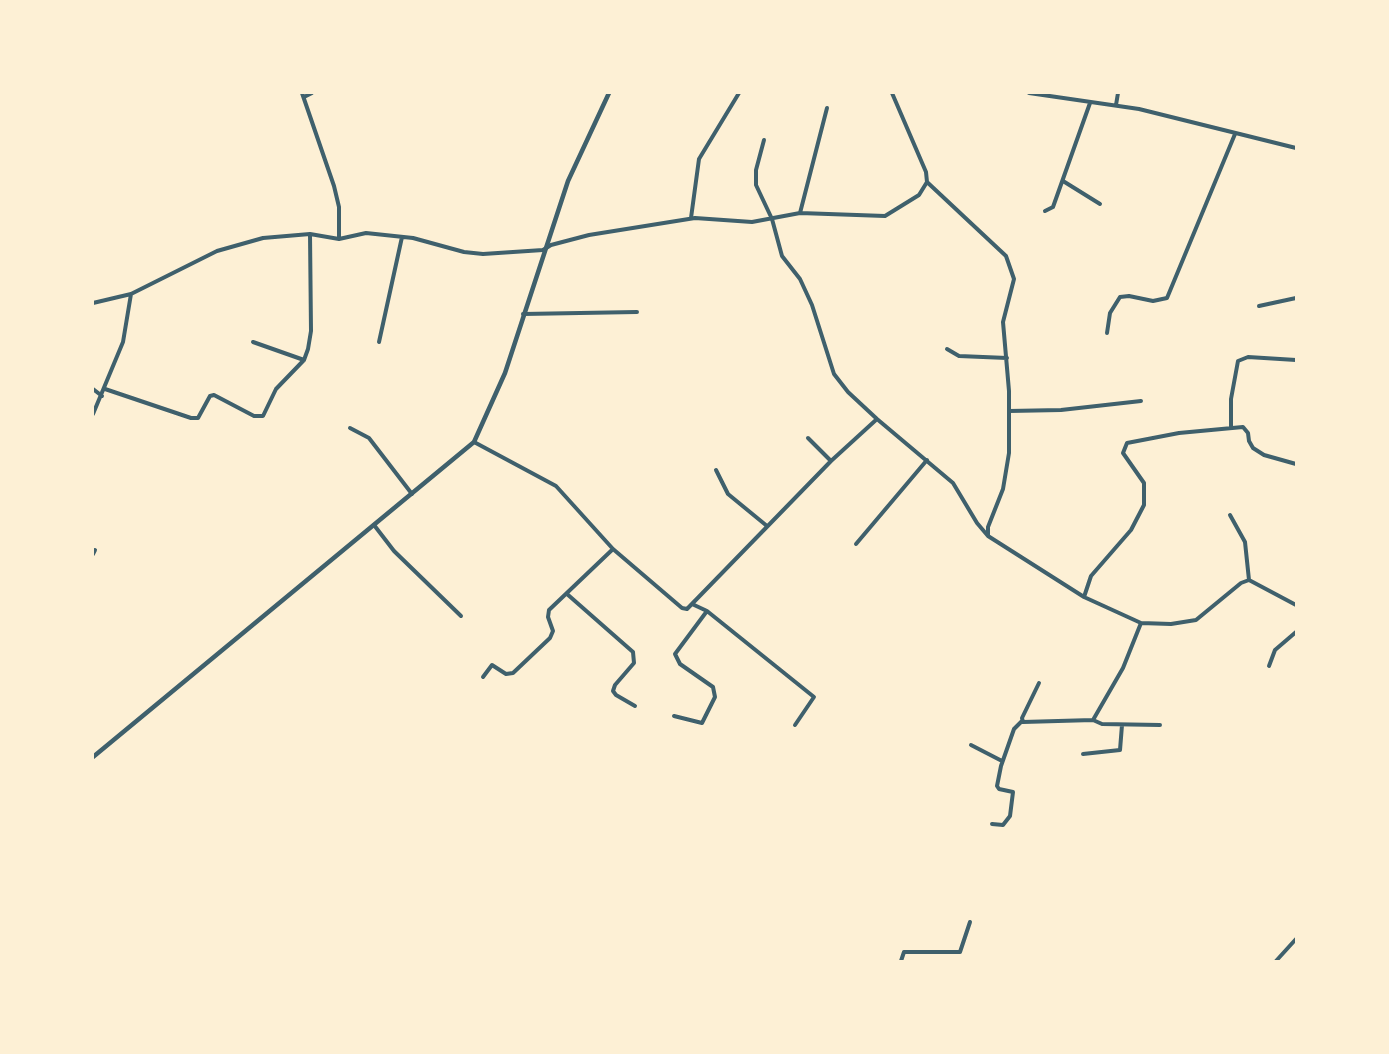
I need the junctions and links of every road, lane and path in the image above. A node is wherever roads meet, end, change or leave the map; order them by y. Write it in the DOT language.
graph roads {
  1 [pos="312,93"];
  2 [pos="609,93"];
  3 [pos="739,93"];
  4 [pos="892,93"];
  5 [pos="1029,93"];
  6 [pos="1118,93"];
  7 [pos="303,95"];
  8 [pos="1090,103"];
  9 [pos="1116,105"];
  10 [pos="827,108"];
  11 [pos="1234,134"];
  12 [pos="765,140"];
  13 [pos="1296,148"];
  14 [pos="1063,181"];
  15 [pos="927,182"];
  16 [pos="1100,204"];
  17 [pos="1044,211"];
  18 [pos="800,213"];
  19 [pos="690,218"];
  20 [pos="772,219"];
  21 [pos="310,234"];
  22 [pos="402,237"];
  23 [pos="339,239"];
  24 [pos="543,250"];
  25 [pos="131,294"];
  26 [pos="1296,298"];
  27 [pos="93,303"];
  28 [pos="1259,306"];
  29 [pos="637,312"];
  30 [pos="523,314"];
  31 [pos="1107,333"];
  32 [pos="253,342"];
  33 [pos="379,342"];
  34 [pos="947,349"];
  35 [pos="1007,358"];
  36 [pos="304,360"];
  37 [pos="1296,360"];
  38 [pos="93,389"];
  39 [pos="105,389"];
  40 [pos="102,396"];
  41 [pos="1141,401"];
  42 [pos="1009,411"];
  43 [pos="93,414"];
  44 [pos="877,419"];
  45 [pos="1231,427"];
  46 [pos="350,428"];
  47 [pos="808,438"];
  48 [pos="474,442"];
  49 [pos="927,460"];
  50 [pos="831,461"];
  51 [pos="1296,464"];
  52 [pos="716,470"];
  53 [pos="412,495"];
  54 [pos="1230,515"];
  55 [pos="374,525"];
  56 [pos="767,526"];
  57 [pos="988,536"];
  58 [pos="856,544"];
  59 [pos="613,549"];
  60 [pos="1249,580"];
  61 [pos="567,594"];
  62 [pos="1084,597"];
  63 [pos="692,604"];
  64 [pos="1296,605"];
  65 [pos="708,610"];
  66 [pos="461,616"];
  67 [pos="1141,623"];
  68 [pos="1296,632"];
  69 [pos="1269,666"];
  70 [pos="483,677"];
  71 [pos="1039,683"];
  72 [pos="635,706"];
  73 [pos="674,716"];
  74 [pos="1094,720"];
  75 [pos="1022,721"];
  76 [pos="795,725"];
  77 [pos="1122,725"];
  78 [pos="1160,725"];
  79 [pos="971,746"];
  80 [pos="1083,754"];
  81 [pos="93,757"];
  82 [pos="1002,761"];
  83 [pos="992,824"];
  84 [pos="970,922"];
  85 [pos="1296,939"];
  86 [pos="901,961"];
  87 [pos="1276,961"];
  1 -- 7 [label="street"];
  2 -- 24 [label="street"];
  3 -- 19 [label="street"];
  4 -- 15 [label="street"];
  5 -- 8 [label="street"];
  6 -- 9 [label="street"];
  7 -- 23 [label="street"];
  8 -- 9 [label="street"];
  8 -- 14 [label="street"];
  9 -- 11 [label="street"];
  10 -- 18 [label="street"];
  11 -- 13 [label="street"];
  11 -- 31 [label="street"];
  12 -- 20 [label="street"];
  14 -- 16 [label="street"];
  14 -- 17 [label="street"];
  15 -- 18 [label="street"];
  15 -- 35 [label="street"];
  18 -- 20 [label="street"];
  19 -- 20 [label="street"];
  19 -- 24 [label="street"];
  20 -- 44 [label="street"];
  21 -- 23 [label="street"];
  21 -- 25 [label="street"];
  21 -- 36 [label="street"];
  22 -- 23 [label="street"];
  22 -- 24 [label="street"];
  22 -- 33 [label="street"];
  24 -- 30 [label="street"];
  25 -- 27 [label="street"];
  25 -- 39 [label="street"];
  26 -- 28 [label="street"];
  29 -- 30 [label="street"];
  30 -- 48 [label="street"];
  32 -- 36 [label="street"];
  34 -- 35 [label="street"];
  35 -- 42 [label="street"];
  36 -- 39 [label="street"];
  37 -- 45 [label="street"];
  38 -- 40 [label="street"];
  39 -- 40 [label="street"];
  40 -- 43 [label="street"];
  41 -- 42 [label="street"];
  42 -- 57 [label="street"];
  44 -- 49 [label="street"];
  44 -- 50 [label="street"];
  45 -- 51 [label="street"];
  45 -- 62 [label="street"];
  46 -- 53 [label="street"];
  47 -- 50 [label="street"];
  48 -- 53 [label="street"];
  48 -- 59 [label="street"];
  49 -- 57 [label="street"];
  49 -- 58 [label="street"];
  50 -- 56 [label="street"];
  52 -- 56 [label="street"];
  53 -- 55 [label="street"];
  54 -- 60 [label="street"];
  55 -- 66 [label="street"];
  55 -- 81 [label="street"];
  56 -- 63 [label="street"];
  57 -- 62 [label="street"];
  59 -- 61 [label="street"];
  59 -- 63 [label="street"];
  60 -- 64 [label="street"];
  60 -- 67 [label="street"];
  61 -- 70 [label="street"];
  61 -- 72 [label="street"];
  62 -- 67 [label="street"];
  63 -- 65 [label="street"];
  65 -- 73 [label="street"];
  65 -- 76 [label="street"];
  67 -- 74 [label="street"];
  68 -- 69 [label="street"];
  71 -- 75 [label="street"];
  74 -- 75 [label="street"];
  74 -- 77 [label="street"];
  75 -- 82 [label="street"];
  77 -- 78 [label="street"];
  77 -- 80 [label="street"];
  79 -- 82 [label="street"];
  82 -- 83 [label="street"];
  84 -- 86 [label="street"];
  85 -- 87 [label="street"];
}
